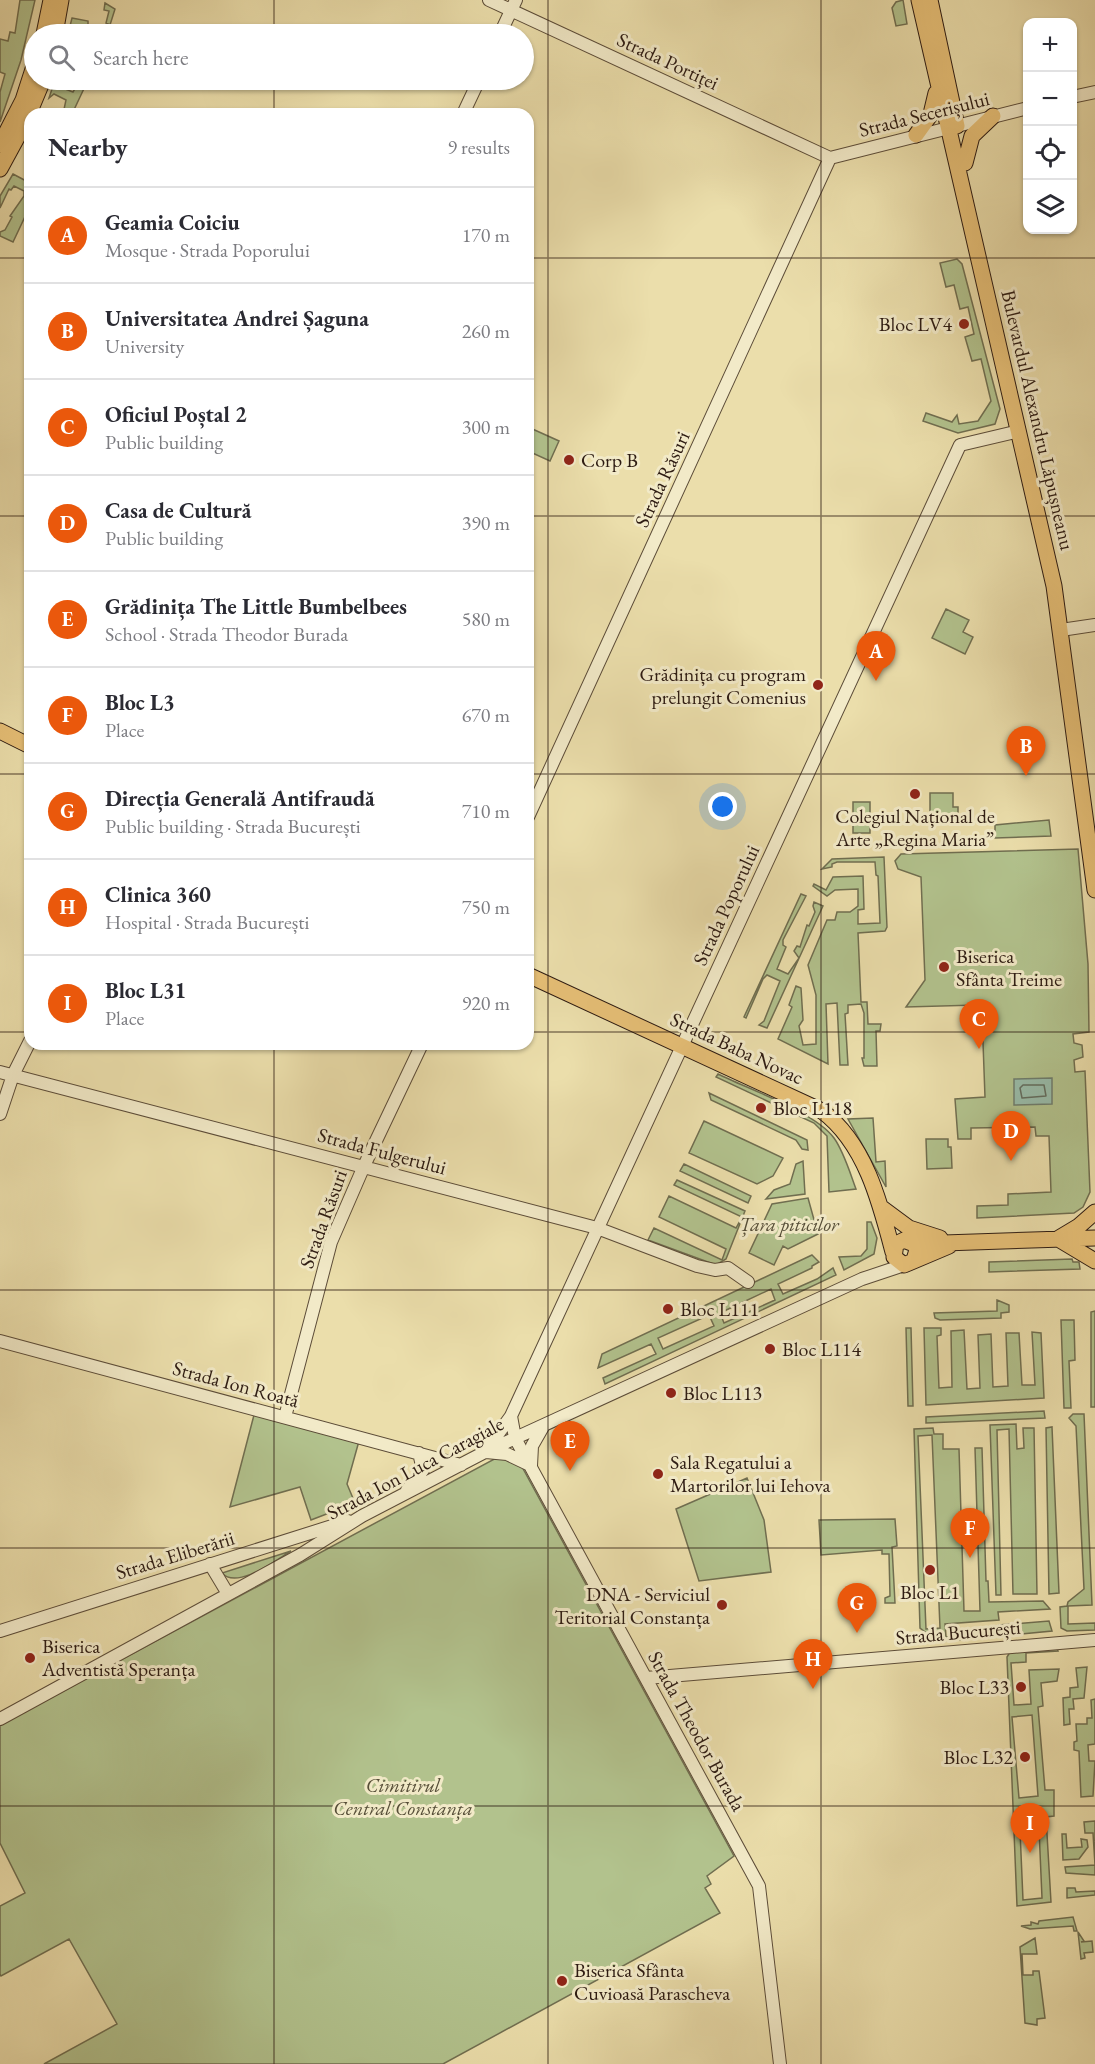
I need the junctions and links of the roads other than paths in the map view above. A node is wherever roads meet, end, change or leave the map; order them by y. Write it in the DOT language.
graph roads {
  1 [pos="51,0"];
  2 [pos="61,0"];
  3 [pos="489,0"];
  4 [pos="919,0"];
  5 [pos="930,0"];
  6 [pos="513,5"];
  7 [pos="46,24"];
  8 [pos="57,24"];
  9 [pos="504,24"];
  10 [pos="937,87"];
  11 [pos="26,90"];
  12 [pos="39,90"];
  13 [pos="474,90"];
  14 [pos="31,108"];
  15 [pos="466,108"];
  16 [pos="1023,109"];
  17 [pos="993,116"];
  18 [pos="24,123"];
  19 [pos="952,127"];
  20 [pos="916,135"];
  21 [pos="0,145"];
  22 [pos="830,158"];
  23 [pos="965,163"];
  24 [pos="0,169"];
  25 [pos="1018,431"];
  26 [pos="1095,625"];
  27 [pos="1066,629"];
  28 [pos="0,731"];
  29 [pos="24,743"];
  30 [pos="534,804"];
  31 [pos="1095,819"];
  32 [pos="1095,890"];
  33 [pos="534,978"];
  34 [pos="682,1046"];
  35 [pos="26,1050"];
  36 [pos="419,1050"];
  37 [pos="0,1072"];
  38 [pos="14,1075"];
  39 [pos="0,1114"];
  40 [pos="364,1166"];
  41 [pos="882,1208"];
  42 [pos="1095,1212"];
  43 [pos="597,1228"];
  44 [pos="1095,1238"];
  45 [pos="1057,1239"];
  46 [pos="960,1242"];
  47 [pos="913,1244"];
  48 [pos="901,1258"];
  49 [pos="1095,1261"];
  50 [pos="748,1282"];
  51 [pos="0,1341"];
  52 [pos="510,1416"];
  53 [pos="285,1417"];
  54 [pos="545,1424"];
  55 [pos="515,1438"];
  56 [pos="485,1452"];
  57 [pos="419,1453"];
  58 [pos="461,1465"];
  59 [pos="531,1466"];
  60 [pos="402,1496"];
  61 [pos="362,1516"];
  62 [pos="210,1564"];
  63 [pos="228,1594"];
  64 [pos="0,1630"];
  65 [pos="1095,1640"];
  66 [pos="646,1678"];
  67 [pos="0,1719"];
  68 [pos="780,2064"];
  1 -- 7 [label="main road"];
  2 -- 8 [label="main road"];
  3 -- 6 [label="street, Strada Portiței"];
  4 -- 10 [label="main road, Bulevardul Alexandru Lăpușneanu"];
  5 -- 19 [label="main road, Bulevardul Alexandru Lăpușneanu"];
  6 -- 9 [label="street"];
  6 -- 22 [label="street, Strada Portiței"];
  10 -- 19 [label="main road, Bulevardul Alexandru Lăpușneanu"];
  10 -- 20 [label="main road"];
  11 -- 21 [label="main road"];
  12 -- 14 [label="main road"];
  13 -- 15 [label="street"];
  16 -- 17 [label="street, Strada Secerișului"];
  17 -- 19 [label="street, Strada Secerișului"];
  17 -- 23 [label="main road"];
  18 -- 24 [label="main road"];
  19 -- 20 [label="street, Strada Secerișului"];
  19 -- 23 [label="main road, Bulevardul Alexandru Lăpușneanu"];
  19 -- 25 [label="main road, Bulevardul Alexandru Lăpușneanu"];
  20 -- 22 [label="street, Strada Secerișului"];
  22 -- 30 [label="street, Strada Răsuri"];
  23 -- 27 [label="main road, Bulevardul Alexandru Lăpușneanu"];
  25 -- 27 [label="main road, Bulevardul Alexandru Lăpușneanu"];
  25 -- 34 [label="street, Strada Poporului"];
  26 -- 27 [label="street"];
  27 -- 31 [label="main road, Bulevardul Alexandru Lăpușneanu"];
  27 -- 32 [label="main road, Bulevardul Alexandru Lăpușneanu"];
  28 -- 29 [label="main road"];
  33 -- 34 [label="main road, Strada Baba Novac"];
  34 -- 41 [label="main road, Strada Baba Novac"];
  34 -- 43 [label="street, Strada Poporului"];
  35 -- 38 [label="street"];
  36 -- 40 [label="street, Strada Răsuri"];
  37 -- 38 [label="street, Strada Fulgerului"];
  38 -- 39 [label="street"];
  38 -- 40 [label="street, Strada Fulgerului"];
  40 -- 43 [label="street, Strada Fulgerului"];
  40 -- 53 [label="street, Strada Răsuri"];
  41 -- 46 [label="main road"];
  41 -- 47 [label="main road, Strada Baba Novac"];
  41 -- 48 [label="main road, Strada Baba Novac"];
  42 -- 45 [label="main road"];
  43 -- 50 [label="street, Strada Fulgerului"];
  43 -- 52 [label="street, Strada Poporului"];
  44 -- 45 [label="main road, Strada Ion Luca Caragiale"];
  45 -- 46 [label="main road, Strada Ion Luca Caragiale"];
  45 -- 49 [label="main road"];
  46 -- 47 [label="main road, Strada Ion Luca Caragiale"];
  46 -- 48 [label="main road, Strada Ion Luca Caragiale"];
  47 -- 48 [label="main road"];
  47 -- 48 [label="main road"];
  48 -- 54 [label="street, Strada Ion Luca Caragiale"];
  51 -- 53 [label="street, Strada Ion Roată"];
  52 -- 55 [label="street"];
  52 -- 56 [label="street, Strada Poporului"];
  53 -- 57 [label="street, Strada Ion Roată"];
  54 -- 55 [label="street, Strada Ion Luca Caragiale"];
  54 -- 59 [label="street"];
  55 -- 56 [label="street, Strada Ion Luca Caragiale"];
  55 -- 59 [label="street, Strada Theodor Burada"];
  56 -- 58 [label="street, Strada Ion Luca Caragiale"];
  56 -- 59 [label="street"];
  57 -- 58 [label="street, Strada Ion Roată"];
  57 -- 60 [label="street"];
  58 -- 60 [label="street, Strada Ion Luca Caragiale"];
  59 -- 66 [label="street, Strada Theodor Burada"];
  60 -- 61 [label="street, Strada Ion Luca Caragiale"];
  61 -- 62 [label="street, Strada Eliberării"];
  61 -- 63 [label="street, Strada Ion Luca Caragiale"];
  62 -- 63 [label="street"];
  62 -- 64 [label="street, Strada Eliberării"];
  63 -- 67 [label="street, Strada Ion Luca Caragiale"];
  65 -- 66 [label="street, Strada București"];
  66 -- 68 [label="street, Strada Theodor Burada"];
}
